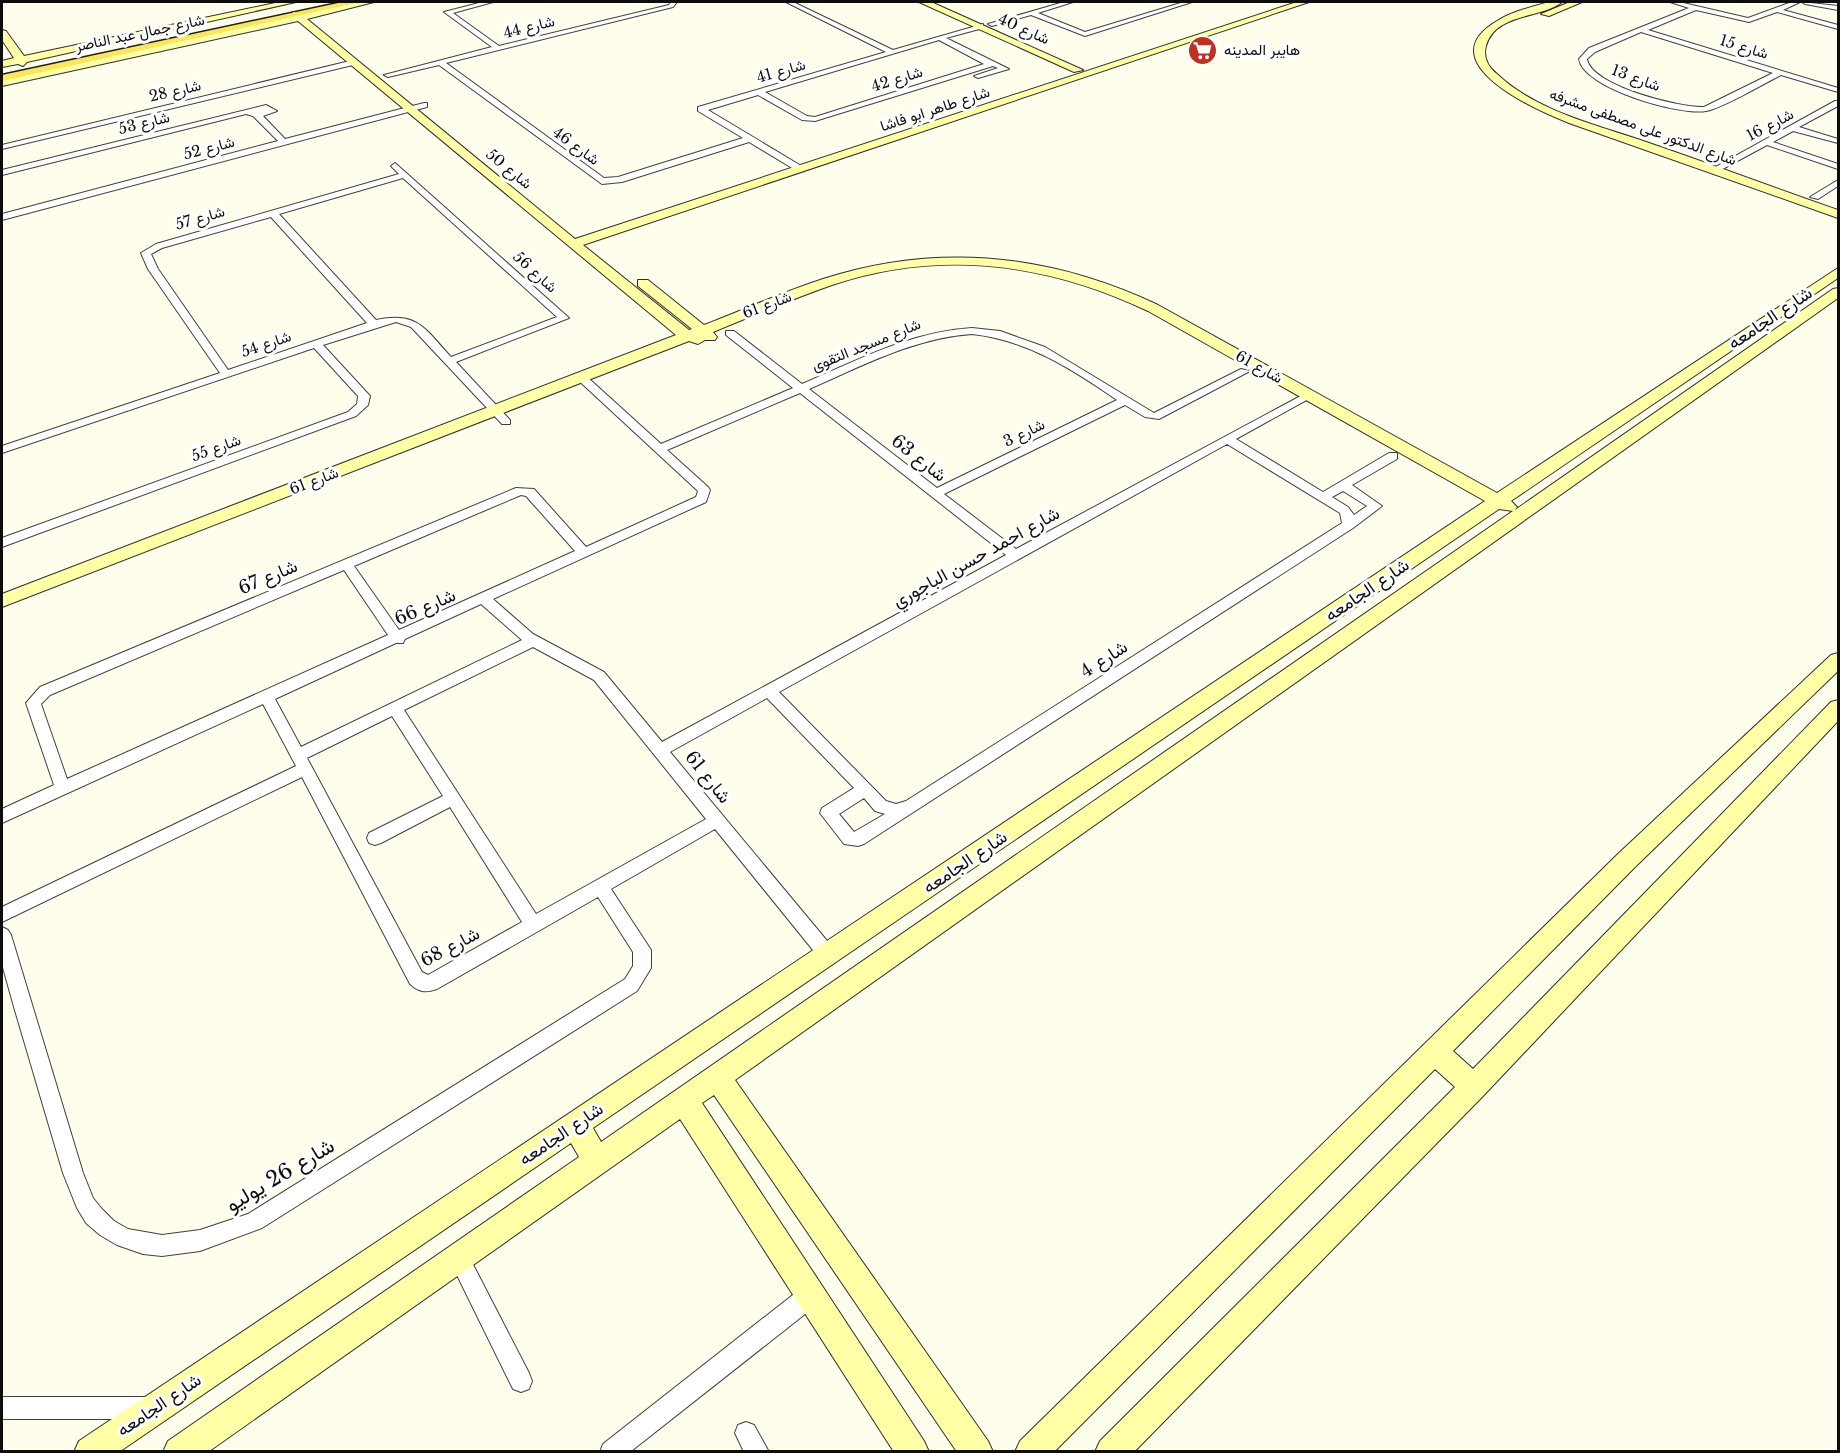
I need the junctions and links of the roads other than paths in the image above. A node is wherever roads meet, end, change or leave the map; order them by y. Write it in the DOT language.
graph roads {
  1 [pos="355,2"];
  2 [pos="369,2"];
  3 [pos="490,2"];
  4 [pos="674,2"];
  5 [pos="789,2"];
  6 [pos="924,2"];
  7 [pos="940,2"];
  8 [pos="1070,2"];
  9 [pos="1189,2"];
  10 [pos="1287,2"];
  11 [pos="1305,2"];
  12 [pos="1577,2"];
  13 [pos="1673,2"];
  14 [pos="1793,2"];
  15 [pos="1805,2"];
  16 [pos="1550,7"];
  17 [pos="300,8"];
  18 [pos="1695,8"];
  19 [pos="1839,8"];
  20 [pos="1777,10"];
  21 [pos="1031,13"];
  22 [pos="992,24"];
  23 [pos="980,26"];
  24 [pos="213,27"];
  25 [pos="1839,27"];
  26 [pos="1641,30"];
  27 [pos="2,33"];
  28 [pos="141,37"];
  29 [pos="940,38"];
  30 [pos="156,45"];
  31 [pos="498,48"];
  32 [pos="892,52"];
  33 [pos="354,62"];
  34 [pos="440,62"];
  35 [pos="990,62"];
  36 [pos="2,65"];
  37 [pos="22,68"];
  38 [pos="1084,68"];
  39 [pos="965,72"];
  40 [pos="1781,72"];
  41 [pos="388,75"];
  42 [pos="2,80"];
  43 [pos="1839,90"];
  44 [pos="759,92"];
  45 [pos="1839,103"];
  46 [pos="424,105"];
  47 [pos="410,109"];
  48 [pos="241,113"];
  49 [pos="257,115"];
  50 [pos="1792,128"];
  51 [pos="749,139"];
  52 [pos="1839,141"];
  53 [pos="283,142"];
  54 [pos="1766,142"];
  55 [pos="2,147"];
  56 [pos="395,166"];
  57 [pos="795,167"];
  58 [pos="1719,167"];
  59 [pos="1839,167"];
  60 [pos="2,172"];
  61 [pos="405,175"];
  62 [pos="1839,183"];
  63 [pos="1815,197"];
  64 [pos="1839,205"];
  65 [pos="273,213"];
  66 [pos="1839,214"];
  67 [pos="2,217"];
  68 [pos="582,240"];
  69 [pos="1839,272"];
  70 [pos="634,276"];
  71 [pos="1839,292"];
  72 [pos="1148,310"];
  73 [pos="1794,312"];
  74 [pos="374,324"];
  75 [pos="730,333"];
  76 [pos="702,337"];
  77 [pos="316,343"];
  78 [pos="449,362"];
  79 [pos="1245,370"];
  80 [pos="226,374"];
  81 [pos="588,383"];
  82 [pos="800,388"];
  83 [pos="1302,398"];
  84 [pos="1126,400"];
  85 [pos="501,417"];
  86 [pos="1227,439"];
  87 [pos="659,449"];
  88 [pos="2,450"];
  89 [pos="1393,456"];
  90 [pos="1343,485"];
  91 [pos="936,493"];
  92 [pos="1323,497"];
  93 [pos="1503,512"];
  94 [pos="1349,525"];
  95 [pos="2,543"];
  96 [pos="585,554"];
  97 [pos="1016,556"];
  98 [pos="346,564"];
  99 [pos="485,600"];
  100 [pos="2,601"];
  101 [pos="2,615"];
  102 [pos="398,639"];
  103 [pos="533,641"];
  104 [pos="1837,664"];
  105 [pos="770,692"];
  106 [pos="267,697"];
  107 [pos="395,708"];
  108 [pos="1839,708"];
  109 [pos="661,750"];
  110 [pos="303,762"];
  111 [pos="63,789"];
  112 [pos="864,789"];
  113 [pos="453,798"];
  114 [pos="911,806"];
  115 [pos="2,816"];
  116 [pos="718,820"];
  117 [pos="375,838"];
  118 [pos="966,862"];
  119 [pos="600,886"];
  120 [pos="991,887"];
  121 [pos="2,915"];
  122 [pos="533,924"];
  123 [pos="2,935"];
  124 [pos="827,954"];
  125 [pos="1434,1051"];
  126 [pos="717,1077"];
  127 [pos="1474,1087"];
  128 [pos="684,1100"];
  129 [pos="575,1125"];
  130 [pos="596,1159"];
  131 [pos="458,1256"];
  132 [pos="811,1295"];
  133 [pos="522,1381"];
  134 [pos="2,1408"];
  135 [pos="155,1408"];
  136 [pos="186,1449"];
  137 [pos="90,1452"];
  138 [pos="611,1452"];
  139 [pos="912,1452"];
  140 [pos="977,1452"];
  141 [pos="1030,1452"];
  142 [pos="1111,1452"];
  1 -- 17 [label="main road, شارع جمال عبد الناصر"];
  2 -- 17 [label="street"];
  3 -- 31 [label="street"];
  4 -- 31 [label="street, شارع 44"];
  5 -- 32 [label="street"];
  6 -- 23 [label="street, شارع 40"];
  7 -- 22 [label="street, شارع 40"];
  8 -- 21 [label="street"];
  9 -- 21 [label="street"];
  10 -- 38 [label="street, شارع طاهر ابو فاشا"];
  11 -- 57 [label="street, شارع طاهر ابو فاشا"];
  12 -- 16 [label="street, شارع الدكتور على مصطفى مشرفه"];
  13 -- 18 [label="street"];
  14 -- 20 [label="street"];
  15 -- 19 [label="street"];
  16 -- 58 [label="street, شارع الدكتور على مصطفى مشرفه"];
  17 -- 24 [label="main road, شارع جمال عبد الناصر"];
  17 -- 33 [label="street, شارع 50"];
  17 -- 37 [label="street"];
  17 -- 37 [label="street"];
  17 -- 41 [label="street, شارع 50"];
  18 -- 20 [label="street"];
  18 -- 26 [label="street, شارع 13"];
  20 -- 25 [label="street"];
  21 -- 22 [label="street"];
  22 -- 38 [label="street, شارع 40"];
  23 -- 29 [label="street, شارع 41"];
  23 -- 38 [label="street, شارع 40"];
  24 -- 28 [label="main road, شارع جمال عبد الناصر"];
  24 -- 30 [label="main road, شارع جمال عبد الناصر"];
  26 -- 40 [label="street, شارع 15"];
  26 -- 40 [label="street, شارع 13"];
  27 -- 37 [label="street"];
  28 -- 30 [label="main road"];
  28 -- 37 [label="main road, شارع جمال عبد الناصر"];
  29 -- 32 [label="street, شارع 41"];
  29 -- 35 [label="street"];
  30 -- 37 [label="main road, شارع جمال عبد الناصر"];
  31 -- 34 [label="street, شارع 44"];
  32 -- 44 [label="street, شارع 41"];
  33 -- 47 [label="street, شارع 50"];
  33 -- 55 [label="street, شارع 28"];
  34 -- 41 [label="street, شارع 44"];
  34 -- 51 [label="street, شارع 46"];
  35 -- 39 [label="street, شارع 42"];
  35 -- 39 [label="street"];
  36 -- 37 [label="main road, شارع جمال عبد الناصر"];
  37 -- 42 [label="main road, شارع جمال عبد الناصر"];
  38 -- 57 [label="street, شارع طاهر ابو فاشا"];
  39 -- 44 [label="street, شارع 42"];
  40 -- 43 [label="street, شارع 15"];
  41 -- 46 [label="street, شارع 50"];
  44 -- 51 [label="street, شارع 41"];
  45 -- 50 [label="street, شارع 16"];
  46 -- 47 [label="street, شارع 52"];
  46 -- 68 [label="street, شارع 50"];
  47 -- 53 [label="street, شارع 52"];
  47 -- 68 [label="street, شارع 50"];
  48 -- 49 [label="street, شارع 53"];
  48 -- 49 [label="street"];
  48 -- 60 [label="street, شارع 53"];
  49 -- 53 [label="street"];
  50 -- 52 [label="street"];
  50 -- 54 [label="street, شارع 16"];
  51 -- 57 [label="street, شارع 41"];
  53 -- 67 [label="street, شارع 52"];
  54 -- 58 [label="street, شارع 16"];
  54 -- 59 [label="street"];
  56 -- 61 [label="street, شارع 56"];
  57 -- 68 [label="street, شارع طاهر ابو فاشا"];
  58 -- 63 [label="street, شارع الدكتور على مصطفى مشرفه"];
  58 -- 66 [label="street, شارع الدكتور على مصطفى مشرفه"];
  61 -- 65 [label="street, شارع 57"];
  61 -- 78 [label="street, شارع 56"];
  62 -- 63 [label="street"];
  63 -- 64 [label="street, شارع الدكتور على مصطفى مشرفه"];
  65 -- 74 [label="street"];
  65 -- 80 [label="street, شارع 57"];
  68 -- 76 [label="street, شارع 50"];
  69 -- 73 [label="street, شارع الجامعه"];
  70 -- 76 [label="street"];
  71 -- 73 [label="street, شارع الجامعه"];
  72 -- 75 [label="street, شارع 61"];
  72 -- 76 [label="street, شارع 61"];
  72 -- 79 [label="street, شارع 61"];
  72 -- 83 [label="street, شارع 61"];
  73 -- 93 [label="street, شارع الجامعه"];
  74 -- 77 [label="street, شارع 54"];
  74 -- 78 [label="street, شارع 54"];
  75 -- 76 [label="street, شارع 61"];
  75 -- 82 [label="street, شارع 63"];
  76 -- 81 [label="street, شارع 61"];
  77 -- 80 [label="street, شارع 54"];
  77 -- 95 [label="street, شارع 55"];
  78 -- 85 [label="street, شارع 54"];
  79 -- 83 [label="street, شارع 61"];
  79 -- 84 [label="street, شارع مسجد التقوى"];
  80 -- 88 [label="street, شارع 54"];
  81 -- 85 [label="street, شارع 61"];
  81 -- 87 [label="street, شارع 66"];
  82 -- 84 [label="street, شارع مسجد التقوى"];
  82 -- 87 [label="street, شارع مسجد التقوى"];
  82 -- 91 [label="street, شارع 63"];
  83 -- 86 [label="street, شارع احمد حسن الباجوري"];
  83 -- 89 [label="street, شارع 61"];
  83 -- 93 [label="street, شارع 61"];
  84 -- 91 [label="street, شارع 3"];
  85 -- 100 [label="street, شارع 61"];
  85 -- 101 [label="street, شارع 61"];
  86 -- 92 [label="street"];
  86 -- 97 [label="street, شارع احمد حسن الباجوري"];
  87 -- 96 [label="street, شارع 66"];
  89 -- 90 [label="street"];
  89 -- 93 [label="street, شارع 61"];
  90 -- 92 [label="street"];
  90 -- 94 [label="street, شارع 4"];
  91 -- 97 [label="street, شارع 63"];
  92 -- 94 [label="street"];
  93 -- 118 [label="street, شارع الجامعه"];
  93 -- 120 [label="street, شارع الجامعه"];
  94 -- 114 [label="street, شارع 4"];
  96 -- 98 [label="street, شارع 67"];
  96 -- 99 [label="street, شارع 66"];
  97 -- 105 [label="street, شارع احمد حسن الباجوري"];
  98 -- 102 [label="street"];
  98 -- 111 [label="street, شارع 67"];
  99 -- 102 [label="street, شارع 66"];
  99 -- 103 [label="street, شارع 61"];
  102 -- 106 [label="street, شارع 66"];
  103 -- 107 [label="street"];
  103 -- 109 [label="street, شارع 61"];
  104 -- 125 [label="street"];
  105 -- 109 [label="street, شارع احمد حسن الباجوري"];
  105 -- 112 [label="street"];
  106 -- 110 [label="street, شارع 68"];
  106 -- 111 [label="street, شارع 66"];
  107 -- 110 [label="street"];
  107 -- 113 [label="street"];
  108 -- 127 [label="street"];
  109 -- 116 [label="street, شارع 61"];
  110 -- 121 [label="street"];
  110 -- 122 [label="street, شارع 68"];
  111 -- 115 [label="street, شارع 66"];
  112 -- 114 [label="street"];
  112 -- 114 [label="street, شارع 4"];
  113 -- 117 [label="street"];
  113 -- 122 [label="street"];
  116 -- 119 [label="street, شارع 68"];
  116 -- 124 [label="street, شارع 61"];
  118 -- 120 [label="street"];
  118 -- 124 [label="street, شارع الجامعه"];
  119 -- 122 [label="street, شارع 68"];
  119 -- 123 [label="street, شارع 26 يوليو"];
  120 -- 126 [label="street, شارع الجامعه"];
  124 -- 129 [label="street, شارع الجامعه"];
  125 -- 127 [label="street"];
  125 -- 141 [label="street"];
  126 -- 128 [label="street, شارع الجامعه"];
  126 -- 140 [label="street"];
  127 -- 142 [label="street"];
  128 -- 130 [label="street, شارع الجامعه"];
  128 -- 132 [label="street"];
  129 -- 130 [label="street"];
  129 -- 135 [label="street, شارع الجامعه"];
  130 -- 131 [label="street, شارع الجامعه"];
  131 -- 133 [label="street"];
  131 -- 136 [label="street, شارع الجامعه"];
  132 -- 138 [label="street"];
  132 -- 139 [label="street"];
  134 -- 135 [label="street"];
  135 -- 137 [label="street, شارع الجامعه"];
}
